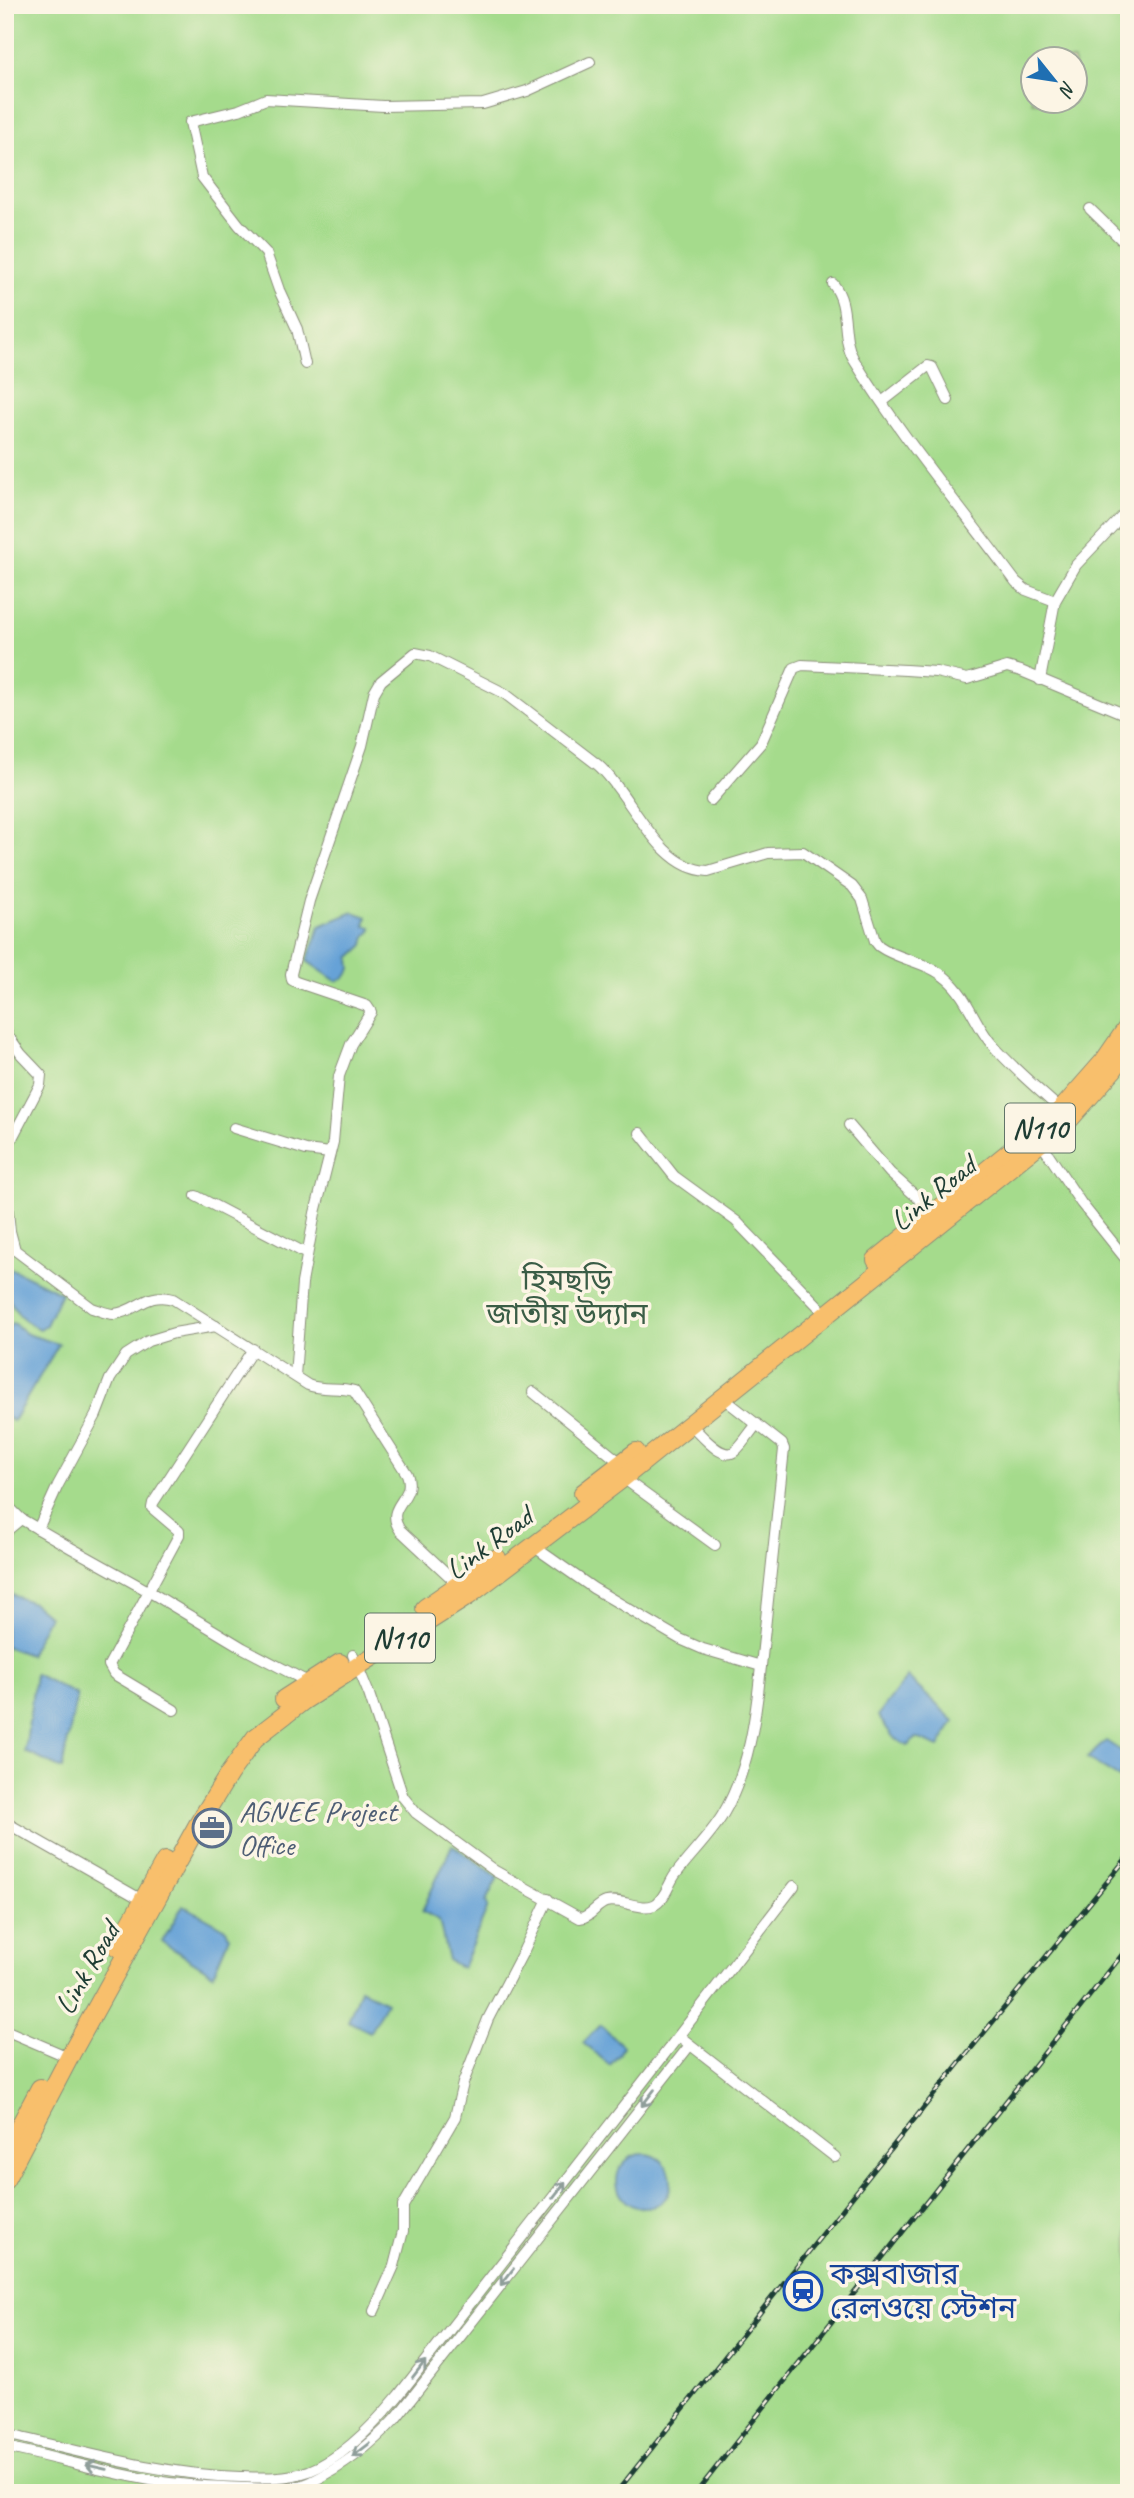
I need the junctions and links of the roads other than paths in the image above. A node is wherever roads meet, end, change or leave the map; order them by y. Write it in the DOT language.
graph roads {
  1 [pos="590,62"];
  2 [pos="1090,209"];
  3 [pos="1129,247"];
  4 [pos="833,284"];
  5 [pos="305,364"];
  6 [pos="948,400"];
  7 [pos="882,402"];
  8 [pos="1129,509"];
  9 [pos="1055,601"];
  10 [pos="1040,680"];
  11 [pos="1129,716"];
  12 [pos="711,800"];
  13 [pos="1129,1025"];
  14 [pos="5,1031"];
  15 [pos="1129,1047"];
  16 [pos="1061,1110"];
  17 [pos="849,1125"];
  18 [pos="234,1128"];
  19 [pos="639,1133"];
  20 [pos="1041,1143"];
  21 [pos="330,1153"];
  22 [pos="5,1163"];
  23 [pos="5,1181"];
  24 [pos="196,1196"];
  25 [pos="938,1216"];
  26 [pos="307,1254"];
  27 [pos="1129,1263"];
  28 [pos="819,1307"];
  29 [pos="216,1326"];
  30 [pos="253,1349"];
  31 [pos="295,1376"];
  32 [pos="533,1392"];
  33 [pos="723,1398"];
  34 [pos="690,1424"];
  35 [pos="757,1424"];
  36 [pos="622,1471"];
  37 [pos="5,1503"];
  38 [pos="21,1519"];
  39 [pos="38,1529"];
  40 [pos="6,1530"];
  41 [pos="715,1545"];
  42 [pos="533,1546"];
  43 [pos="460,1586"];
  44 [pos="150,1592"];
  45 [pos="355,1660"];
  46 [pos="761,1666"];
  47 [pos="308,1682"];
  48 [pos="174,1710"];
  49 [pos="5,1822"];
  50 [pos="794,1886"];
  51 [pos="548,1899"];
  52 [pos="148,1904"];
  53 [pos="5,2030"];
  54 [pos="679,2036"];
  55 [pos="691,2045"];
  56 [pos="59,2053"];
  57 [pos="5,2154"];
  58 [pos="835,2157"];
  59 [pos="5,2180"];
  60 [pos="374,2311"];
  61 [pos="5,2434"];
  62 [pos="5,2446"];
  1 -- 5 [label="street"];
  2 -- 3 [label="street"];
  4 -- 7 [label="street"];
  6 -- 7 [label="street"];
  7 -- 9 [label="street"];
  8 -- 9 [label="street"];
  9 -- 10 [label="street"];
  10 -- 11 [label="street"];
  10 -- 12 [label="street"];
  13 -- 16 [label="highway, Link Road / N110"];
  14 -- 22 [label="street"];
  15 -- 20 [label="highway, Link Road / N110"];
  16 -- 21 [label="street"];
  16 -- 25 [label="highway, Link Road / N110"];
  17 -- 25 [label="street"];
  18 -- 21 [label="street"];
  19 -- 28 [label="street"];
  20 -- 25 [label="highway, Link Road / N110"];
  20 -- 27 [label="street"];
  21 -- 26 [label="street"];
  23 -- 29 [label="street"];
  24 -- 26 [label="street"];
  25 -- 28 [label="highway, Link Road / N110"];
  25 -- 33 [label="highway, Link Road / N110"];
  26 -- 31 [label="street"];
  28 -- 36 [label="highway, Link Road / N110"];
  29 -- 30 [label="street"];
  29 -- 39 [label="street"];
  30 -- 31 [label="street"];
  30 -- 44 [label="street"];
  31 -- 43 [label="street"];
  32 -- 36 [label="street"];
  33 -- 34 [label="highway, Link Road / N110"];
  33 -- 35 [label="street"];
  34 -- 35 [label="street"];
  34 -- 36 [label="highway, Link Road / N110"];
  35 -- 46 [label="street"];
  36 -- 41 [label="street"];
  36 -- 42 [label="highway, Link Road / N110"];
  36 -- 43 [label="highway, Link Road / N110"];
  37 -- 38 [label="street"];
  38 -- 39 [label="street"];
  38 -- 40 [label="street"];
  39 -- 44 [label="street"];
  42 -- 45 [label="highway, Link Road / N110"];
  42 -- 46 [label="street"];
  43 -- 45 [label="highway, Link Road / N110"];
  44 -- 47 [label="street"];
  44 -- 48 [label="street"];
  45 -- 47 [label="highway, Link Road / N110"];
  45 -- 51 [label="street"];
  45 -- 52 [label="highway, Link Road / N110"];
  46 -- 51 [label="street"];
  47 -- 52 [label="highway, Link Road / N110"];
  49 -- 52 [label="street"];
  50 -- 54 [label="street"];
  51 -- 60 [label="street"];
  52 -- 56 [label="highway, Link Road / N110"];
  52 -- 59 [label="highway, Link Road / N110"];
  53 -- 56 [label="street"];
  54 -- 55 [label="street"];
  61 -- 54 [label="street, one-way"];
  55 -- 58 [label="street"];
  55 -- 62 [label="street, one-way"];
  56 -- 57 [label="highway, Link Road / N110"];
}
